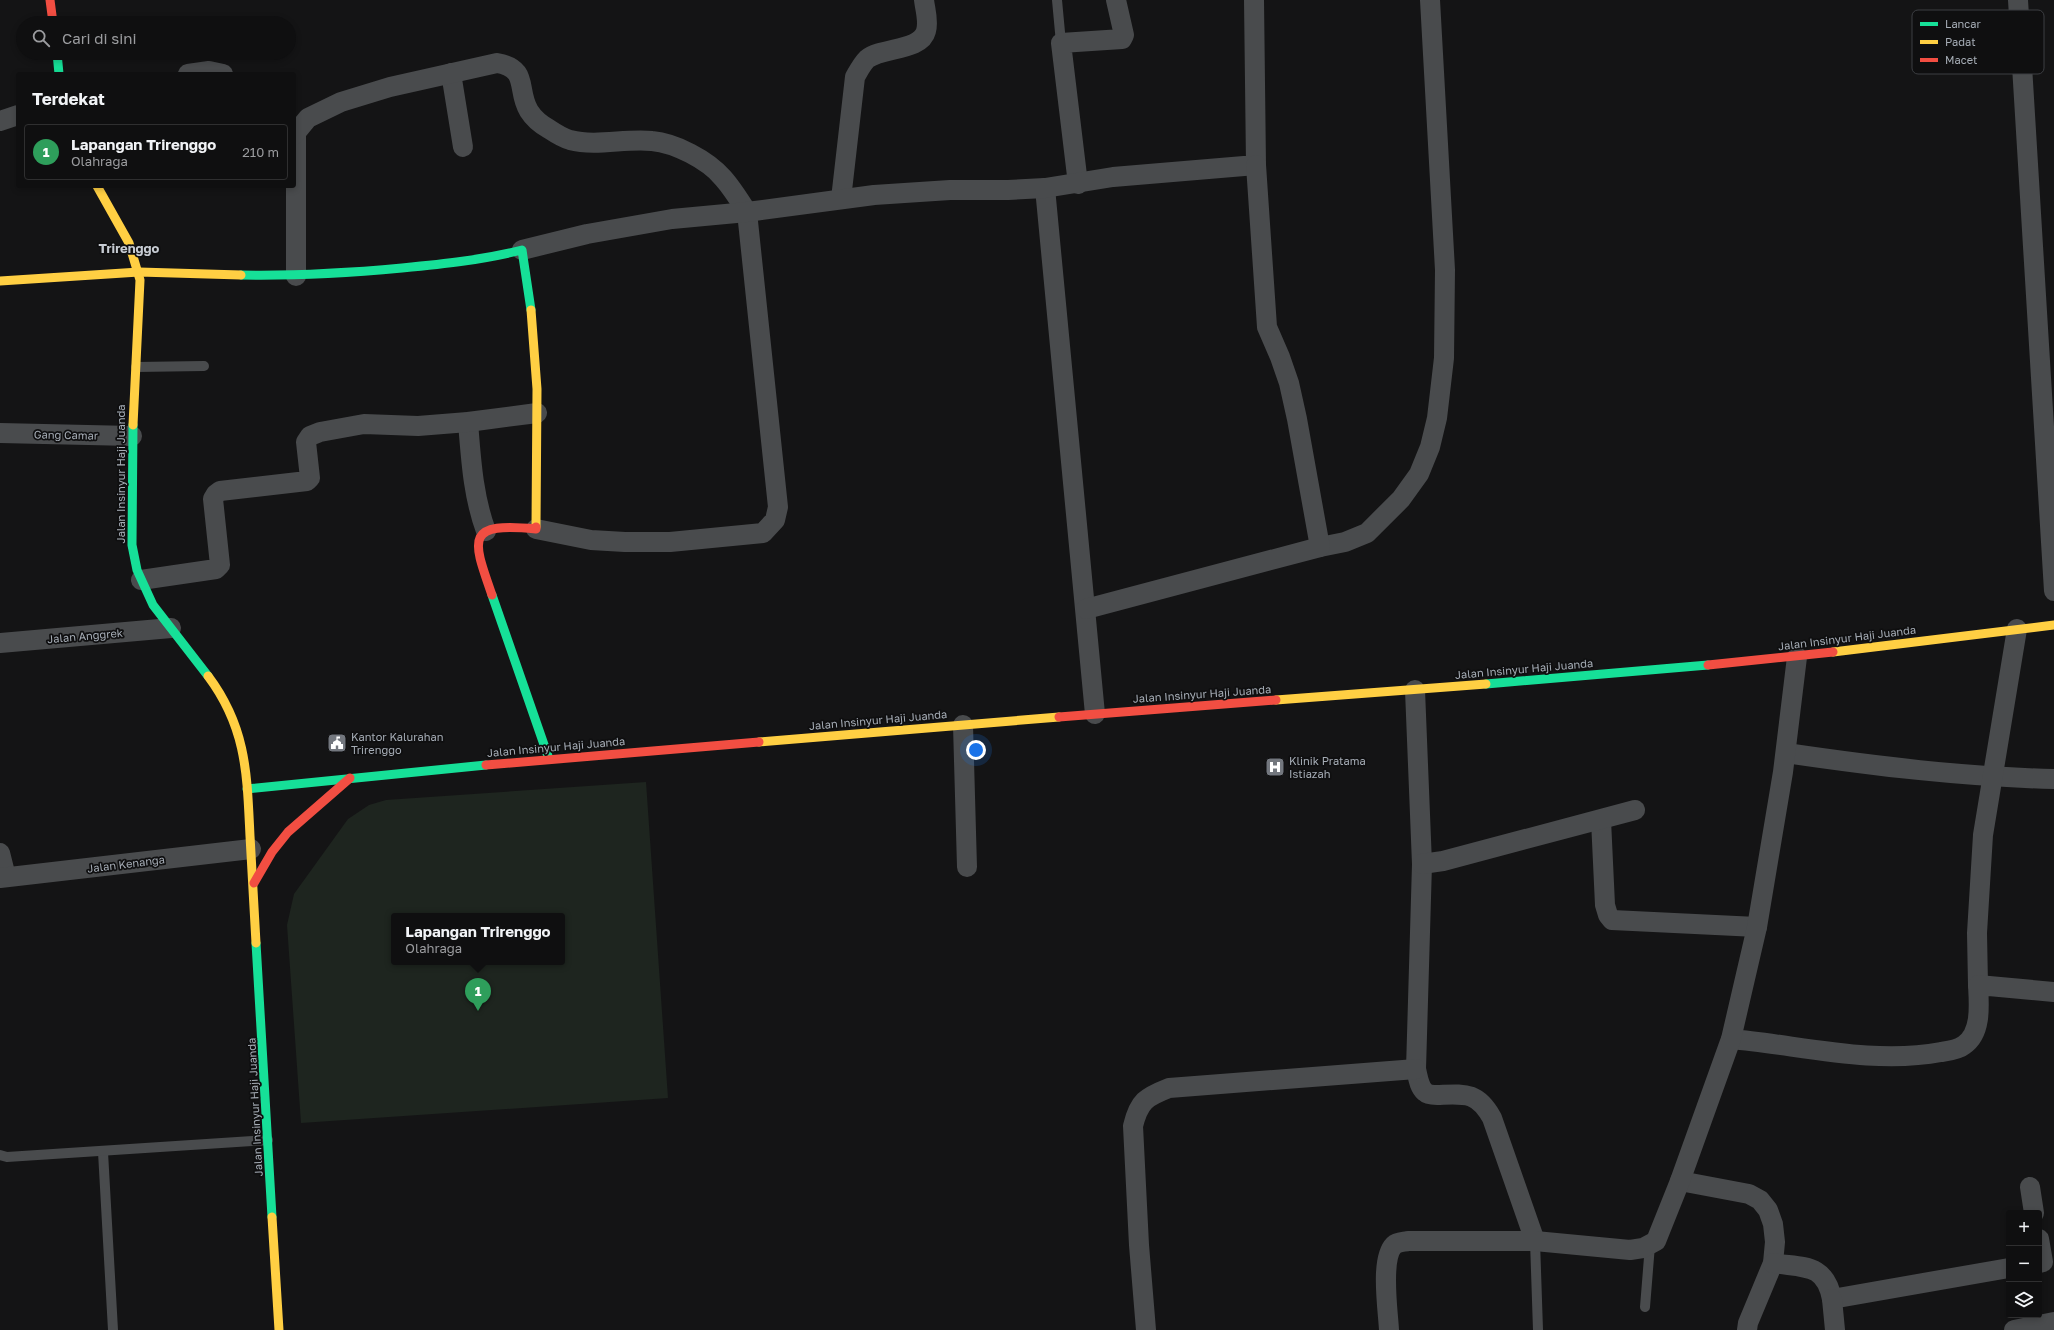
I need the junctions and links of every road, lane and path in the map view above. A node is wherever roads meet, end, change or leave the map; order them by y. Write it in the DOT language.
graph roads {
  1 [pos="50,0"];
  2 [pos="924,0"];
  3 [pos="1057,0"];
  4 [pos="1116,0"];
  5 [pos="1254,0"];
  6 [pos="1430,0"];
  7 [pos="2018,0"];
  8 [pos="2019,10"];
  9 [pos="52,16"];
  10 [pos="1061,43"];
  11 [pos="58,60"];
  12 [pos="59,72"];
  13 [pos="202,72"];
  14 [pos="214,72"];
  15 [pos="451,73"];
  16 [pos="2023,74"];
  17 [pos="16,116"];
  18 [pos="0,121"];
  19 [pos="296,133"];
  20 [pos="463,147"];
  21 [pos="1256,164"];
  22 [pos="1078,184"];
  23 [pos="98,188"];
  24 [pos="295,188"];
  25 [pos="1045,188"];
  26 [pos="841,199"];
  27 [pos="748,212"];
  28 [pos="522,250"];
  29 [pos="139,272"];
  30 [pos="296,276"];
  31 [pos="0,281"];
  32 [pos="204,366"];
  33 [pos="136,367"];
  34 [pos="537,413"];
  35 [pos="468,422"];
  36 [pos="0,433"];
  37 [pos="132,436"];
  38 [pos="536,529"];
  39 [pos="486,531"];
  40 [pos="1320,547"];
  41 [pos="141,580"];
  42 [pos="2054,591"];
  43 [pos="1086,609"];
  44 [pos="2054,624"];
  45 [pos="170,628"];
  46 [pos="2017,629"];
  47 [pos="0,643"];
  48 [pos="1797,657"];
  49 [pos="1415,690"];
  50 [pos="1095,714"];
  51 [pos="964,725"];
  52 [pos="1786,753"];
  53 [pos="549,759"];
  54 [pos="350,778"];
  55 [pos="1992,778"];
  56 [pos="2054,779"];
  57 [pos="247,789"];
  58 [pos="1635,810"];
  59 [pos="1601,820"];
  60 [pos="252,849"];
  61 [pos="0,853"];
  62 [pos="1422,864"];
  63 [pos="967,867"];
  64 [pos="3,878"];
  65 [pos="254,883"];
  66 [pos="1757,927"];
  67 [pos="1978,985"];
  68 [pos="2054,992"];
  69 [pos="1731,1039"];
  70 [pos="1416,1069"];
  71 [pos="268,1140"];
  72 [pos="104,1152"];
  73 [pos="0,1155"];
  74 [pos="1680,1181"];
  75 [pos="2030,1187"];
  76 [pos="2034,1210"];
  77 [pos="1535,1241"];
  78 [pos="1650,1245"];
  79 [pos="1773,1263"];
  80 [pos="2006,1269"];
  81 [pos="1832,1299"];
  82 [pos="1645,1307"];
  83 [pos="2054,1322"];
  84 [pos="113,1330"];
  85 [pos="279,1330"];
  86 [pos="1146,1330"];
  87 [pos="1389,1330"];
  88 [pos="1538,1330"];
  89 [pos="1747,1330"];
  90 [pos="1835,1330"];
  91 [pos="2014,1330"];
  1 -- 9 [label="main road"];
  2 -- 26 [label="street"];
  3 -- 10 [label="lane"];
  4 -- 10 [label="street"];
  5 -- 21 [label="street"];
  6 -- 40 [label="street"];
  7 -- 8 [label="street"];
  10 -- 22 [label="street"];
  11 -- 12 [label="main road"];
  13 -- 14 [label="street"];
  15 -- 19 [label="street"];
  15 -- 20 [label="street"];
  15 -- 27 [label="street"];
  16 -- 42 [label="street"];
  17 -- 18 [label="street"];
  21 -- 22 [label="street"];
  21 -- 40 [label="street"];
  22 -- 25 [label="street"];
  23 -- 29 [label="main road, Jalan Insinyur Haji Juanda"];
  24 -- 30 [label="street"];
  25 -- 26 [label="street"];
  25 -- 43 [label="street"];
  26 -- 27 [label="street"];
  27 -- 28 [label="street"];
  27 -- 38 [label="street"];
  28 -- 30 [label="main road"];
  28 -- 34 [label="main road"];
  29 -- 30 [label="main road"];
  29 -- 31 [label="main road"];
  29 -- 33 [label="main road, Jalan Insinyur Haji Juanda"];
  32 -- 33 [label="lane"];
  33 -- 37 [label="main road, Jalan Insinyur Haji Juanda"];
  34 -- 35 [label="street"];
  34 -- 38 [label="main road"];
  35 -- 39 [label="street"];
  35 -- 41 [label="street"];
  36 -- 37 [label="street, Gang Camar"];
  37 -- 41 [label="main road, Jalan Insinyur Haji Juanda"];
  38 -- 39 [label="main road"];
  39 -- 53 [label="main road"];
  40 -- 43 [label="street"];
  41 -- 45 [label="main road, Jalan Insinyur Haji Juanda"];
  43 -- 50 [label="street"];
  44 -- 46 [label="main road, Jalan Insinyur Haji Juanda"];
  45 -- 47 [label="street, Jalan Anggrek"];
  45 -- 57 [label="main road, Jalan Insinyur Haji Juanda"];
  46 -- 48 [label="main road, Jalan Insinyur Haji Juanda"];
  46 -- 55 [label="street"];
  48 -- 49 [label="main road, Jalan Insinyur Haji Juanda"];
  48 -- 52 [label="street"];
  49 -- 50 [label="main road, Jalan Insinyur Haji Juanda"];
  49 -- 62 [label="street"];
  50 -- 51 [label="main road, Jalan Insinyur Haji Juanda"];
  51 -- 53 [label="main road, Jalan Insinyur Haji Juanda"];
  51 -- 63 [label="street"];
  52 -- 55 [label="street"];
  52 -- 66 [label="street"];
  53 -- 54 [label="main road, Jalan Insinyur Haji Juanda"];
  54 -- 57 [label="main road, Jalan Insinyur Haji Juanda"];
  54 -- 65 [label="main road"];
  55 -- 56 [label="street"];
  55 -- 67 [label="street"];
  57 -- 60 [label="main road, Jalan Insinyur Haji Juanda"];
  58 -- 59 [label="street"];
  59 -- 62 [label="street"];
  59 -- 66 [label="street"];
  60 -- 64 [label="street, Jalan Kenanga"];
  60 -- 65 [label="main road, Jalan Insinyur Haji Juanda"];
  61 -- 64 [label="street"];
  62 -- 70 [label="street"];
  65 -- 71 [label="main road, Jalan Insinyur Haji Juanda"];
  66 -- 69 [label="street"];
  67 -- 68 [label="street"];
  67 -- 69 [label="street"];
  69 -- 74 [label="street"];
  70 -- 77 [label="street"];
  70 -- 86 [label="street"];
  71 -- 72 [label="lane"];
  71 -- 85 [label="main road, Jalan Insinyur Haji Juanda"];
  72 -- 73 [label="lane"];
  72 -- 84 [label="lane"];
  74 -- 78 [label="street"];
  74 -- 79 [label="street"];
  75 -- 76 [label="street"];
  77 -- 78 [label="street"];
  77 -- 87 [label="street"];
  77 -- 88 [label="lane"];
  78 -- 82 [label="lane"];
  79 -- 81 [label="street"];
  79 -- 89 [label="street"];
  80 -- 81 [label="street"];
  81 -- 90 [label="street"];
  83 -- 91 [label="street"];
}
